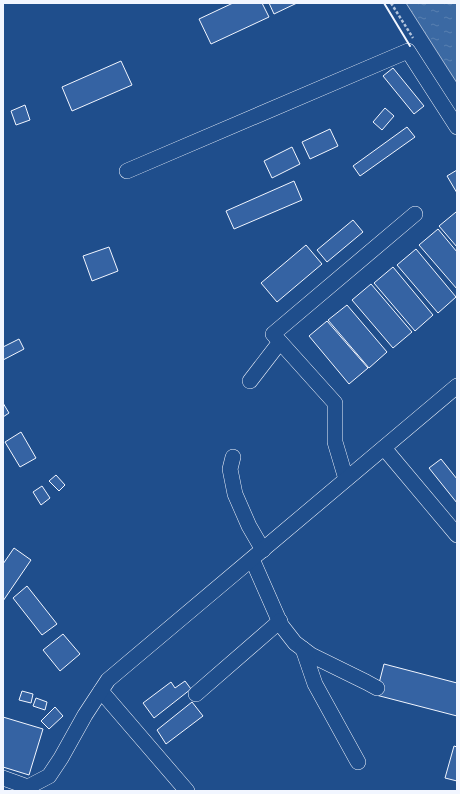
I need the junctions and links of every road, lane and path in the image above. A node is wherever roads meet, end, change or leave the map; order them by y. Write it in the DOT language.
graph roads {
  1 [pos="457,127"];
  2 [pos="127,172"];
  3 [pos="415,214"];
  4 [pos="280,342"];
  5 [pos="250,381"];
  6 [pos="457,386"];
  7 [pos="384,448"];
  8 [pos="233,457"];
  9 [pos="346,479"];
  10 [pos="457,535"];
  11 [pos="257,554"];
  12 [pos="280,622"];
  13 [pos="303,649"];
  14 [pos="377,688"];
  15 [pos="101,691"];
  16 [pos="196,694"];
  17 [pos="358,762"];
  18 [pos="3,778"];
  19 [pos="187,791"];
  1 -- 2 [label="street"];
  3 -- 4 [label="street"];
  4 -- 5 [label="street"];
  4 -- 9 [label="street"];
  6 -- 7 [label="street"];
  7 -- 9 [label="street"];
  7 -- 10 [label="street"];
  8 -- 11 [label="street"];
  9 -- 11 [label="street"];
  11 -- 12 [label="street"];
  11 -- 15 [label="street"];
  12 -- 13 [label="street"];
  12 -- 16 [label="street"];
  13 -- 14 [label="street"];
  13 -- 17 [label="street"];
  15 -- 18 [label="street"];
  15 -- 19 [label="street"];
}
